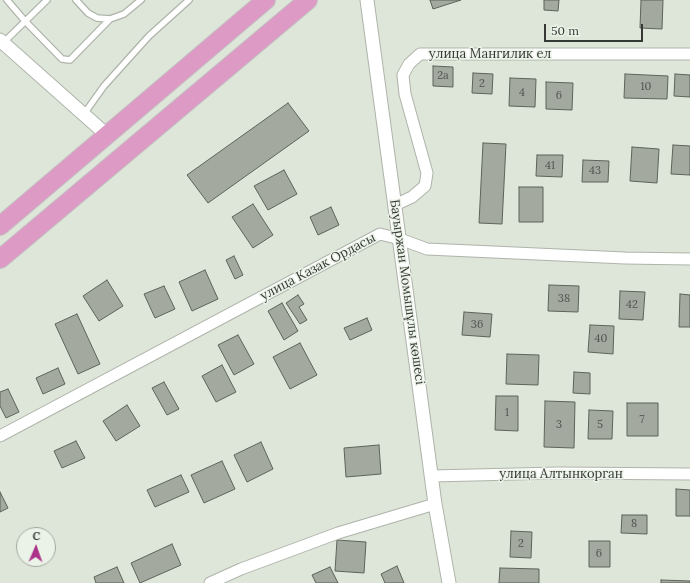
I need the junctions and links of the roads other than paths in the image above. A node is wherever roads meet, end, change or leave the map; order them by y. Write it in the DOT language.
graph roads {
  1 [pos="7,0"];
  2 [pos="47,0"];
  3 [pos="76,0"];
  4 [pos="141,0"];
  5 [pos="189,0"];
  6 [pos="266,0"];
  7 [pos="308,0"];
  8 [pos="367,0"];
  9 [pos="110,19"];
  10 [pos="25,21"];
  11 [pos="1,42"];
  12 [pos="690,54"];
  13 [pos="84,114"];
  14 [pos="108,136"];
  15 [pos="395,205"];
  16 [pos="0,226"];
  17 [pos="400,239"];
  18 [pos="0,258"];
  19 [pos="690,259"];
  20 [pos="0,436"];
  21 [pos="690,474"];
  22 [pos="432,476"];
  23 [pos="435,504"];
  24 [pos="210,583"];
  25 [pos="449,583"];
  1 -- 10 [label="lane"];
  2 -- 10 [label="lane"];
  3 -- 9 [label="lane"];
  4 -- 9 [label="lane"];
  5 -- 13 [label="lane"];
  6 -- 14 [label="highway"];
  7 -- 18 [label="highway"];
  8 -- 15 [label="street, Бауыржан Момышұлы көшесі"];
  9 -- 10 [label="lane"];
  10 -- 11 [label="lane"];
  11 -- 13 [label="street"];
  12 -- 15 [label="street, улица Мангилик ел"];
  13 -- 14 [label="street"];
  14 -- 16 [label="highway"];
  15 -- 17 [label="street, Бауыржан Момышұлы көшесі"];
  17 -- 19 [label="street, улица Казак Ордасы"];
  17 -- 20 [label="street, улица Казак Ордасы"];
  17 -- 22 [label="street, Бауыржан Момышұлы көшесі"];
  21 -- 22 [label="street, улица Алтынкорган"];
  22 -- 23 [label="street, Бауыржан Момышұлы көшесі"];
  23 -- 24 [label="street"];
  23 -- 25 [label="street, Бауыржан Момышұлы көшесі"];
}
